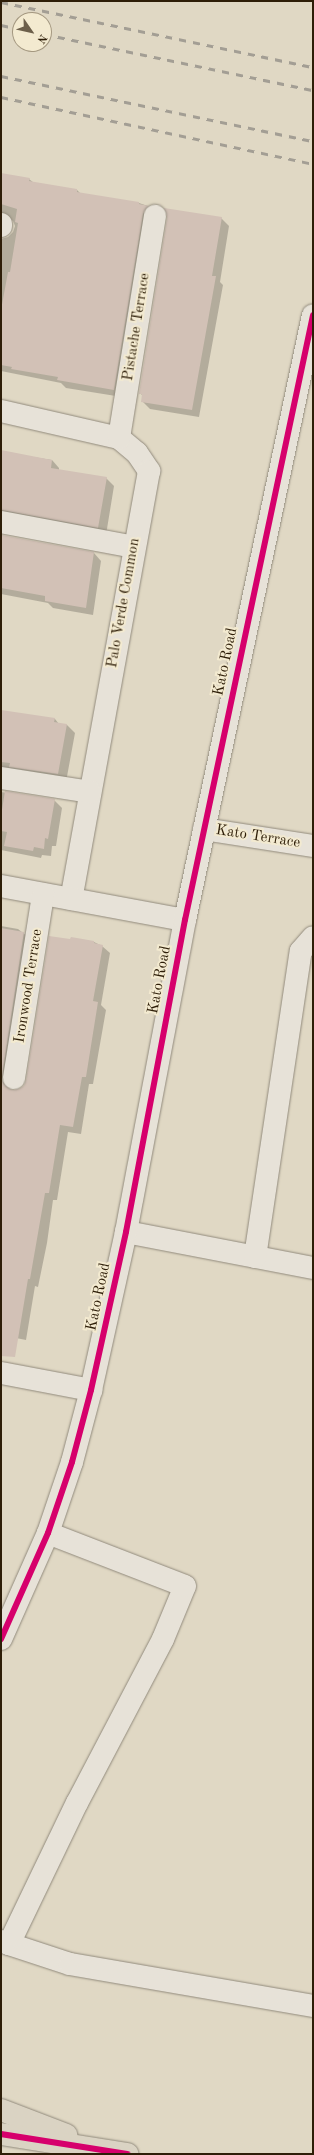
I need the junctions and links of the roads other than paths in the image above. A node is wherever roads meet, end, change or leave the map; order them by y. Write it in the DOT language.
graph roads {
  1 [pos="155,216"];
  2 [pos="313,315"];
  3 [pos="1,411"];
  4 [pos="119,438"];
  5 [pos="1,522"];
  6 [pos="134,547"];
  7 [pos="1,778"];
  8 [pos="90,792"];
  9 [pos="204,829"];
  10 [pos="313,846"];
  11 [pos="1,886"];
  12 [pos="43,894"];
  13 [pos="71,899"];
  14 [pos="185,920"];
  15 [pos="313,937"];
  16 [pos="14,1078"];
  17 [pos="126,1232"];
  18 [pos="255,1257"];
  19 [pos="313,1268"];
  20 [pos="1,1373"];
  21 [pos="91,1390"];
  22 [pos="48,1533"];
  23 [pos="1,1639"];
  24 [pos="5,1942"];
  25 [pos="313,2006"];
  26 [pos="1,2110"];
  27 [pos="1,2134"];
  28 [pos="119,2153"];
  1 -- 4 [label="street, Pistache Terrace"];
  2 -- 9 [label="street, Kato Road"];
  3 -- 4 [label="street, Palo Verde Common"];
  4 -- 6 [label="street, Palo Verde Common"];
  5 -- 6 [label="street"];
  6 -- 8 [label="street, Palo Verde Common"];
  7 -- 8 [label="street"];
  8 -- 13 [label="street, Palo Verde Common"];
  9 -- 10 [label="street, Kato Terrace"];
  9 -- 14 [label="street, Kato Road"];
  11 -- 12 [label="street"];
  12 -- 13 [label="street"];
  12 -- 16 [label="street, Ironwood Terrace"];
  13 -- 14 [label="street"];
  14 -- 17 [label="street, Kato Road"];
  15 -- 18 [label="street"];
  17 -- 18 [label="street"];
  17 -- 21 [label="street, Kato Road"];
  18 -- 19 [label="street"];
  20 -- 21 [label="street"];
  21 -- 22 [label="street, Kato Road"];
  22 -- 23 [label="street, Kato Road"];
  22 -- 24 [label="street"];
  24 -- 25 [label="street"];
  26 -- 28 [label="main road"];
  27 -- 28 [label="main road"];
}
